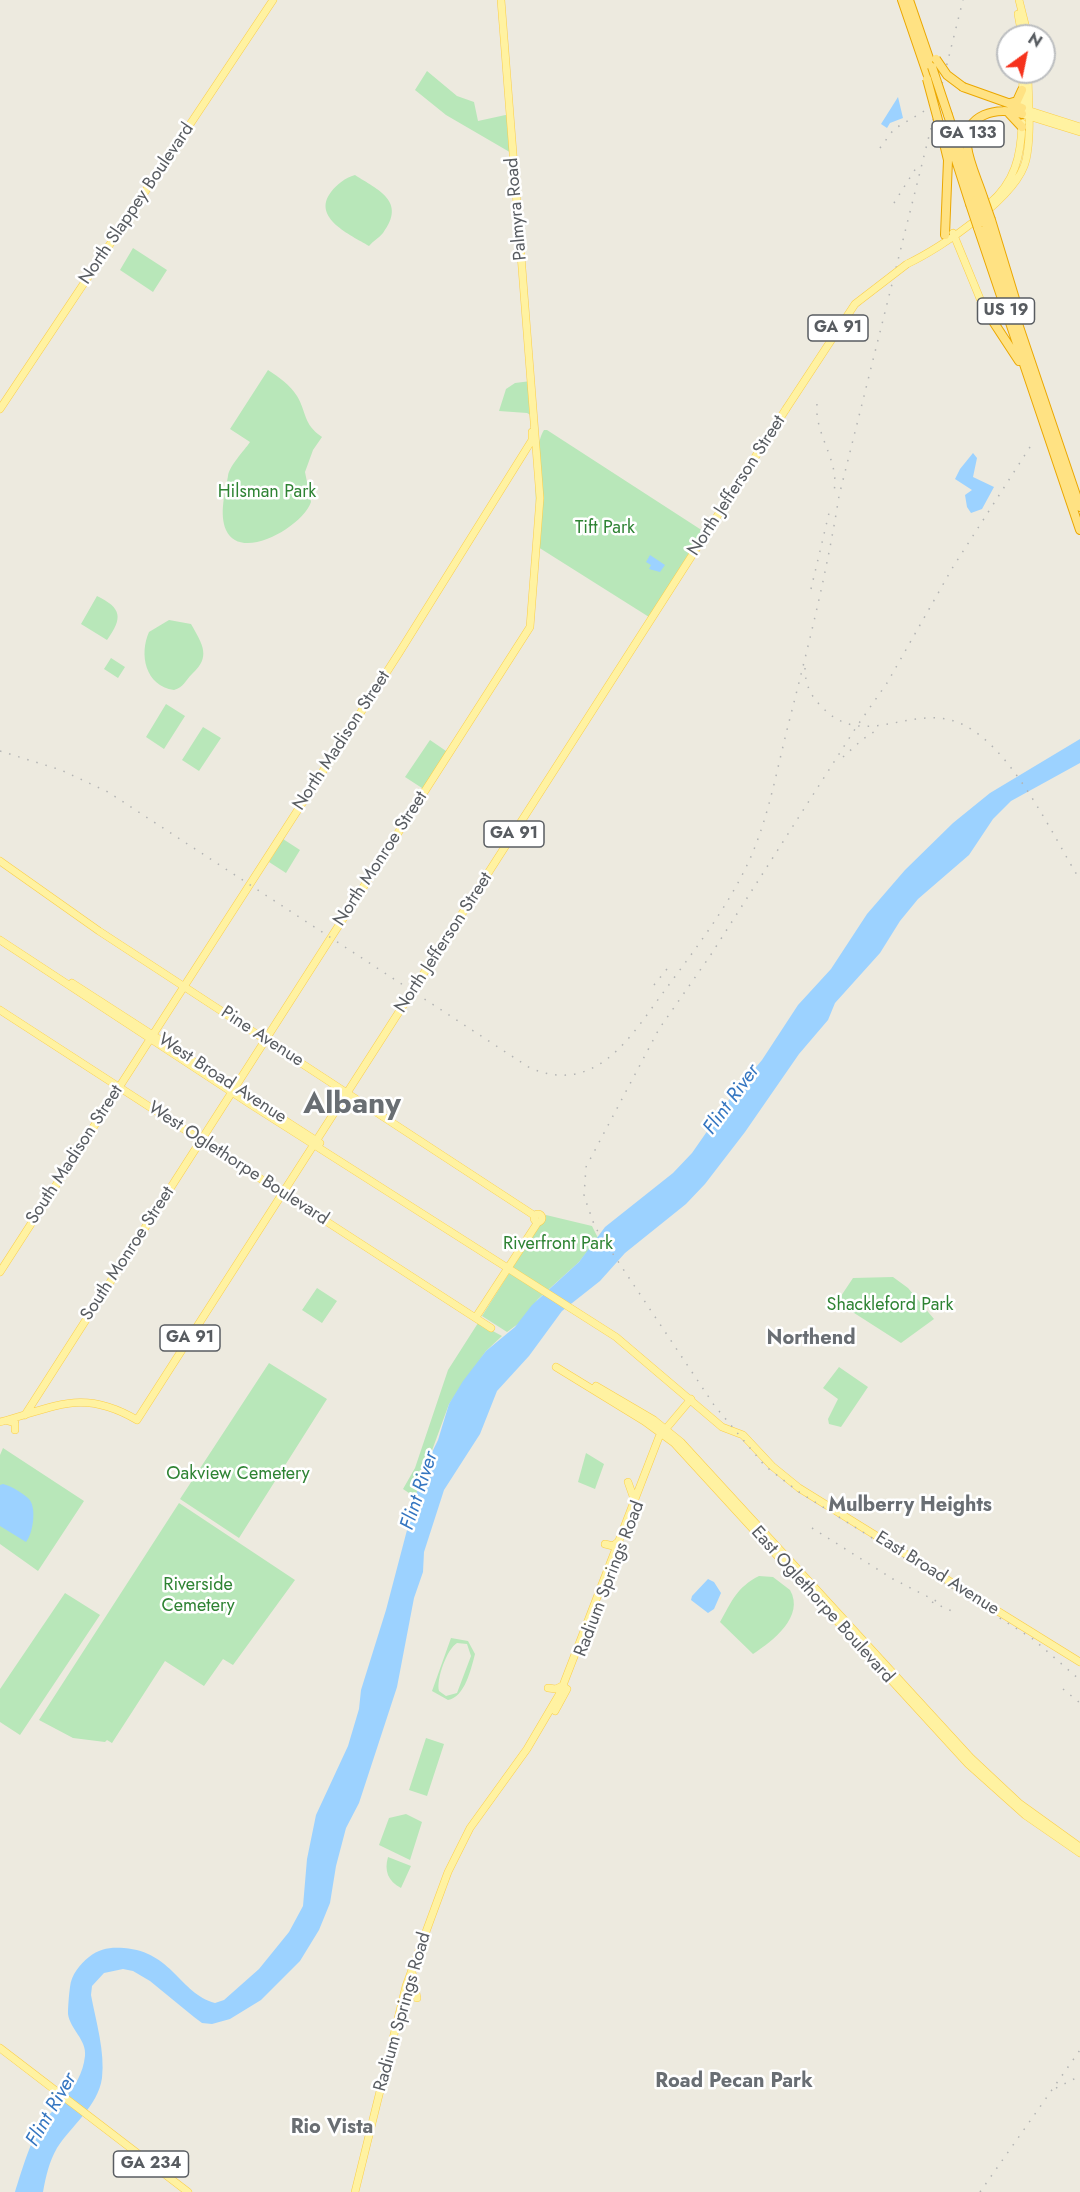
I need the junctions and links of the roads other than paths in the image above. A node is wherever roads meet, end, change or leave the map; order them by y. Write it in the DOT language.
graph roads {
  1 [pos="273,0"];
  2 [pos="501,0"];
  3 [pos="902,0"];
  4 [pos="911,0"];
  5 [pos="1017,0"];
  6 [pos="1022,22"];
  7 [pos="930,72"];
  8 [pos="1022,84"];
  9 [pos="1027,84"];
  10 [pos="1022,90"];
  11 [pos="1007,107"];
  12 [pos="1025,112"];
  13 [pos="1039,120"];
  14 [pos="1078,125"];
  15 [pos="1025,129"];
  16 [pos="943,130"];
  17 [pos="1080,132"];
  18 [pos="977,200"];
  19 [pos="984,224"];
  20 [pos="948,236"];
  21 [pos="958,248"];
  22 [pos="983,306"];
  23 [pos="995,325"];
  24 [pos="981,326"];
  25 [pos="0,409"];
  26 [pos="534,418"];
  27 [pos="1050,438"];
  28 [pos="532,440"];
  29 [pos="1080,507"];
  30 [pos="1080,530"];
  31 [pos="530,627"];
  32 [pos="0,861"];
  33 [pos="0,940"];
  34 [pos="184,986"];
  35 [pos="0,1010"];
  36 [pos="152,1037"];
  37 [pos="266,1039"];
  38 [pos="119,1088"];
  39 [pos="234,1090"];
  40 [pos="348,1093"];
  41 [pos="201,1140"];
  42 [pos="316,1143"];
  43 [pos="284,1194"];
  44 [pos="510,1269"];
  45 [pos="0,1272"];
  46 [pos="476,1317"];
  47 [pos="492,1327"];
  48 [pos="601,1328"];
  49 [pos="598,1392"];
  50 [pos="691,1399"];
  51 [pos="34,1401"];
  52 [pos="627,1403"];
  53 [pos="41,1411"];
  54 [pos="25,1415"];
  55 [pos="3,1421"];
  56 [pos="15,1430"];
  57 [pos="665,1431"];
  58 [pos="674,1443"];
  59 [pos="660,1447"];
  60 [pos="628,1482"];
  61 [pos="634,1504"];
  62 [pos="621,1539"];
  63 [pos="605,1544"];
  64 [pos="593,1615"];
  65 [pos="586,1634"];
  66 [pos="1080,1662"];
  67 [pos="564,1685"];
  68 [pos="552,1708"];
  69 [pos="527,1749"];
  70 [pos="1080,1847"];
  71 [pos="1080,1853"];
  72 [pos="411,1970"];
  73 [pos="403,1999"];
  74 [pos="0,2048"];
  75 [pos="188,2192"];
  76 [pos="355,2192"];
  1 -- 25 [label="main road, North Slappey Boulevard"];
  2 -- 26 [label="main road, Palmyra Road"];
  3 -- 7 [label="highway, US 19"];
  4 -- 7 [label="highway, US 19"];
  5 -- 6 [label="main road"];
  7 -- 11 [label="highway, bridge"];
  7 -- 16 [label="highway, bridge"];
  7 -- 18 [label="highway, US 19, bridge"];
  8 -- 10 [label="main road, GA 133"];
  9 -- 12 [label="main road, GA 133"];
  10 -- 11 [label="highway"];
  10 -- 12 [label="main road, GA 133"];
  11 -- 12 [label="highway, GA 133"];
  11 -- 15 [label="highway"];
  11 -- 18 [label="highway, GA 133"];
  12 -- 13 [label="main road"];
  12 -- 14 [label="main road"];
  12 -- 15 [label="main road, GA 91"];
  13 -- 15 [label="main road"];
  13 -- 17 [label="main road"];
  15 -- 20 [label="main road, North Jefferson Street / GA 91"];
  16 -- 18 [label="highway, US 19"];
  16 -- 20 [label="highway"];
  18 -- 19 [label="highway, US 19, bridge"];
  18 -- 19 [label="highway, GA 133, bridge"];
  19 -- 27 [label="highway, US 19"];
  19 -- 27 [label="highway, US 19"];
  20 -- 21 [label="main road"];
  20 -- 21 [label="main road"];
  20 -- 40 [label="main road, North Jefferson Street / GA 91, bridge"];
  21 -- 22 [label="main road"];
  22 -- 23 [label="highway"];
  23 -- 24 [label="highway"];
  23 -- 27 [label="highway"];
  26 -- 28 [label="main road, Palmyra Road"];
  26 -- 31 [label="main road, Palmyra Road"];
  27 -- 29 [label="highway, US 19"];
  27 -- 30 [label="highway, US 19"];
  28 -- 34 [label="main road, North Madison Street"];
  31 -- 37 [label="main road, North Monroe Street"];
  32 -- 34 [label="main road, Pine Avenue"];
  33 -- 36 [label="main road, West Broad Avenue"];
  34 -- 36 [label="main road, North Madison Street"];
  34 -- 37 [label="main road, Pine Avenue"];
  35 -- 38 [label="main road, West Oglethorpe Boulevard"];
  36 -- 38 [label="main road, South Madison Street"];
  36 -- 39 [label="main road, West Broad Avenue"];
  37 -- 39 [label="main road, North Monroe Street"];
  37 -- 40 [label="main road, Pine Avenue"];
  38 -- 41 [label="main road, West Oglethorpe Boulevard"];
  38 -- 45 [label="main road, South Madison Street"];
  39 -- 41 [label="main road, South Monroe Street"];
  39 -- 42 [label="main road, West Broad Avenue"];
  40 -- 42 [label="main road, North Jefferson Street / GA 91"];
  40 -- 44 [label="main road, Pine Avenue"];
  41 -- 43 [label="main road, West Oglethorpe Boulevard"];
  41 -- 51 [label="main road, South Monroe Street"];
  42 -- 43 [label="main road, GA 91"];
  42 -- 44 [label="main road, West Broad Avenue"];
  43 -- 46 [label="main road, West Oglethorpe Boulevard"];
  43 -- 53 [label="main road, GA 91"];
  44 -- 46 [label="main road"];
  44 -- 48 [label="main road, West Broad Avenue"];
  46 -- 47 [label="main road"];
  48 -- 50 [label="main road, East Broad Avenue"];
  49 -- 52 [label="main road"];
  49 -- 52 [label="main road, East Oglethorpe Boulevard"];
  49 -- 57 [label="main road, East Oglethorpe Boulevard"];
  50 -- 57 [label="main road"];
  50 -- 66 [label="main road, East Broad Avenue"];
  51 -- 53 [label="main road"];
  51 -- 54 [label="main road, South Monroe Street"];
  52 -- 57 [label="main road, East Oglethorpe Boulevard"];
  53 -- 54 [label="main road, GA 91"];
  54 -- 55 [label="main road, GA 91"];
  55 -- 56 [label="main road"];
  57 -- 58 [label="main road, East Oglethorpe Boulevard"];
  57 -- 59 [label="main road, Radium Springs Road"];
  57 -- 61 [label="main road, Radium Springs Road"];
  57 -- 70 [label="main road, East Oglethorpe Boulevard"];
  58 -- 59 [label="main road"];
  58 -- 71 [label="main road, East Oglethorpe Boulevard"];
  59 -- 64 [label="main road, Radium Springs Road"];
  60 -- 61 [label="main road"];
  61 -- 62 [label="main road, Radium Springs Road"];
  62 -- 63 [label="main road"];
  62 -- 64 [label="main road, Radium Springs Road"];
  64 -- 65 [label="main road, Radium Springs Road"];
  65 -- 67 [label="main road, Radium Springs Road"];
  65 -- 69 [label="main road, Radium Springs Road"];
  67 -- 68 [label="main road, Radium Springs Road"];
  67 -- 68 [label="main road"];
  68 -- 69 [label="main road, Radium Springs Road"];
  69 -- 72 [label="main road, Radium Springs Road"];
  72 -- 73 [label="main road, Radium Springs Road"];
  72 -- 73 [label="main road"];
  73 -- 76 [label="main road, Radium Springs Road"];
  74 -- 75 [label="main road, GA 234"];
}
